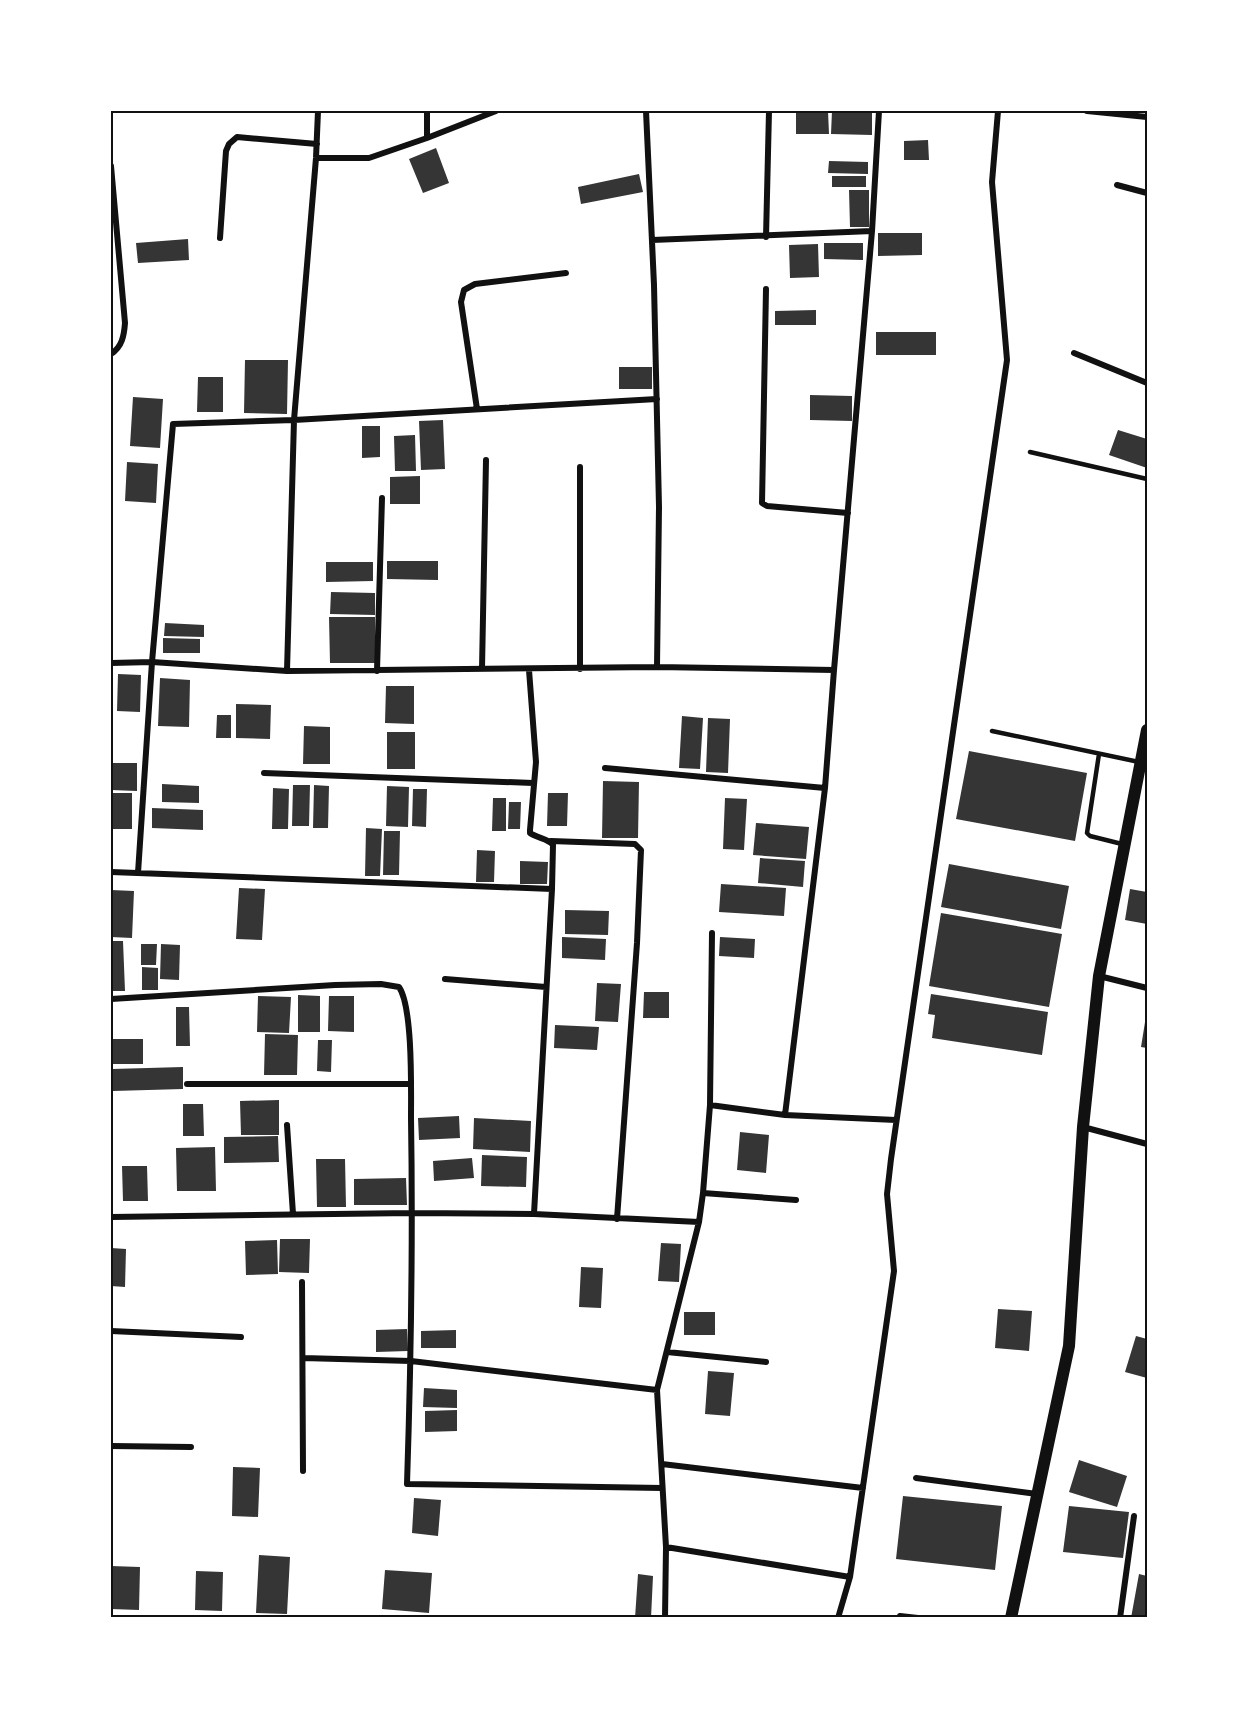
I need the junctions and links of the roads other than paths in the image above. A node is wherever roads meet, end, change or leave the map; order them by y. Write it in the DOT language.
graph roads {
  1 [pos="318,111"];
  2 [pos="427,111"];
  3 [pos="496,111"];
  4 [pos="646,111"];
  5 [pos="769,111"];
  6 [pos="879,111"];
  7 [pos="998,111"];
  8 [pos="1087,111"];
  9 [pos="1147,117"];
  10 [pos="427,138"];
  11 [pos="317,144"];
  12 [pos="316,158"];
  13 [pos="111,166"];
  14 [pos="1117,185"];
  15 [pos="1147,193"];
  16 [pos="113,212"];
  17 [pos="872,231"];
  18 [pos="766,237"];
  19 [pos="220,238"];
  20 [pos="652,240"];
  21 [pos="566,273"];
  22 [pos="766,289"];
  23 [pos="1074,353"];
  24 [pos="111,354"];
  25 [pos="1147,383"];
  26 [pos="657,399"];
  27 [pos="477,409"];
  28 [pos="294,420"];
  29 [pos="1030,452"];
  30 [pos="486,460"];
  31 [pos="580,467"];
  32 [pos="1147,479"];
  33 [pos="382,498"];
  34 [pos="848,513"];
  35 [pos="152,662"];
  36 [pos="111,663"];
  37 [pos="657,667"];
  38 [pos="482,669"];
  39 [pos="580,669"];
  40 [pos="529,670"];
  41 [pos="834,670"];
  42 [pos="287,671"];
  43 [pos="377,671"];
  44 [pos="1147,730"];
  45 [pos="992,731"];
  46 [pos="1099,754"];
  47 [pos="1141,762"];
  48 [pos="605,768"];
  49 [pos="264,773"];
  50 [pos="533,783"];
  51 [pos="825,788"];
  52 [pos="551,841"];
  53 [pos="1125,844"];
  54 [pos="111,872"];
  55 [pos="138,873"];
  56 [pos="552,889"];
  57 [pos="712,933"];
  58 [pos="1099,976"];
  59 [pos="445,979"];
  60 [pos="546,987"];
  61 [pos="1147,988"];
  62 [pos="111,999"];
  63 [pos="187,1084"];
  64 [pos="411,1084"];
  65 [pos="710,1105"];
  66 [pos="785,1115"];
  67 [pos="896,1120"];
  68 [pos="287,1125"];
  69 [pos="1083,1127"];
  70 [pos="1147,1144"];
  71 [pos="703,1193"];
  72 [pos="796,1200"];
  73 [pos="413,1213"];
  74 [pos="293,1214"];
  75 [pos="534,1214"];
  76 [pos="111,1217"];
  77 [pos="617,1219"];
  78 [pos="699,1222"];
  79 [pos="302,1282"];
  80 [pos="111,1331"];
  81 [pos="241,1337"];
  82 [pos="668,1352"];
  83 [pos="303,1358"];
  84 [pos="411,1361"];
  85 [pos="766,1362"];
  86 [pos="657,1390"];
  87 [pos="111,1446"];
  88 [pos="191,1447"];
  89 [pos="662,1464"];
  90 [pos="303,1471"];
  91 [pos="916,1478"];
  92 [pos="662,1488"];
  93 [pos="863,1488"];
  94 [pos="1038,1494"];
  95 [pos="1134,1516"];
  96 [pos="666,1547"];
  97 [pos="850,1577"];
  98 [pos="900,1616"];
  99 [pos="665,1618"];
  100 [pos="838,1618"];
  101 [pos="918,1618"];
  102 [pos="1011,1618"];
  103 [pos="1120,1618"];
  1 -- 11 [label="street"];
  2 -- 10 [label="street"];
  3 -- 10 [label="street"];
  4 -- 20 [label="street"];
  5 -- 18 [label="street"];
  6 -- 17 [label="street"];
  7 -- 67 [label="street"];
  8 -- 9 [label="street"];
  10 -- 12 [label="street"];
  11 -- 12 [label="street"];
  11 -- 19 [label="street"];
  12 -- 28 [label="street"];
  13 -- 16 [label="street"];
  14 -- 15 [label="street"];
  16 -- 24 [label="street"];
  17 -- 18 [label="street"];
  17 -- 34 [label="street"];
  18 -- 20 [label="street"];
  20 -- 26 [label="street"];
  21 -- 27 [label="street"];
  22 -- 34 [label="street"];
  23 -- 25 [label="street"];
  26 -- 27 [label="street"];
  26 -- 37 [label="street"];
  27 -- 28 [label="street"];
  28 -- 35 [label="street"];
  28 -- 42 [label="street"];
  29 -- 32 [label="lane"];
  30 -- 38 [label="street"];
  31 -- 39 [label="street"];
  33 -- 43 [label="street"];
  34 -- 41 [label="street"];
  35 -- 36 [label="street"];
  35 -- 42 [label="street"];
  35 -- 55 [label="street"];
  37 -- 39 [label="street"];
  37 -- 41 [label="street"];
  38 -- 40 [label="street"];
  38 -- 43 [label="street"];
  39 -- 40 [label="street"];
  40 -- 50 [label="street"];
  41 -- 51 [label="street"];
  42 -- 43 [label="street"];
  44 -- 47 [label="main road"];
  45 -- 46 [label="lane"];
  46 -- 47 [label="lane"];
  46 -- 53 [label="lane"];
  47 -- 53 [label="main road"];
  48 -- 51 [label="street"];
  49 -- 50 [label="street"];
  50 -- 52 [label="street"];
  51 -- 66 [label="street"];
  52 -- 56 [label="street"];
  52 -- 77 [label="street"];
  53 -- 58 [label="main road"];
  54 -- 55 [label="street"];
  55 -- 56 [label="street"];
  56 -- 60 [label="street"];
  57 -- 65 [label="street"];
  58 -- 61 [label="street"];
  58 -- 69 [label="main road"];
  59 -- 60 [label="street"];
  60 -- 75 [label="street"];
  62 -- 64 [label="street"];
  63 -- 64 [label="street"];
  64 -- 73 [label="street"];
  65 -- 66 [label="street"];
  65 -- 71 [label="street"];
  66 -- 67 [label="street"];
  67 -- 93 [label="street"];
  68 -- 74 [label="street"];
  69 -- 70 [label="street"];
  69 -- 94 [label="main road"];
  71 -- 72 [label="street"];
  71 -- 78 [label="street"];
  73 -- 74 [label="street"];
  73 -- 75 [label="street"];
  73 -- 84 [label="street"];
  74 -- 76 [label="street"];
  75 -- 77 [label="street"];
  77 -- 78 [label="street"];
  78 -- 82 [label="street"];
  79 -- 83 [label="street"];
  80 -- 81 [label="street"];
  82 -- 85 [label="street"];
  82 -- 86 [label="street"];
  83 -- 84 [label="street"];
  83 -- 90 [label="street"];
  84 -- 86 [label="street"];
  84 -- 92 [label="street"];
  86 -- 89 [label="street"];
  87 -- 88 [label="street"];
  89 -- 92 [label="street"];
  89 -- 93 [label="street"];
  91 -- 94 [label="street"];
  92 -- 96 [label="street"];
  93 -- 97 [label="street"];
  94 -- 102 [label="main road"];
  95 -- 103 [label="street"];
  96 -- 97 [label="street"];
  96 -- 99 [label="street"];
  97 -- 100 [label="street"];
  98 -- 101 [label="street"];
}
